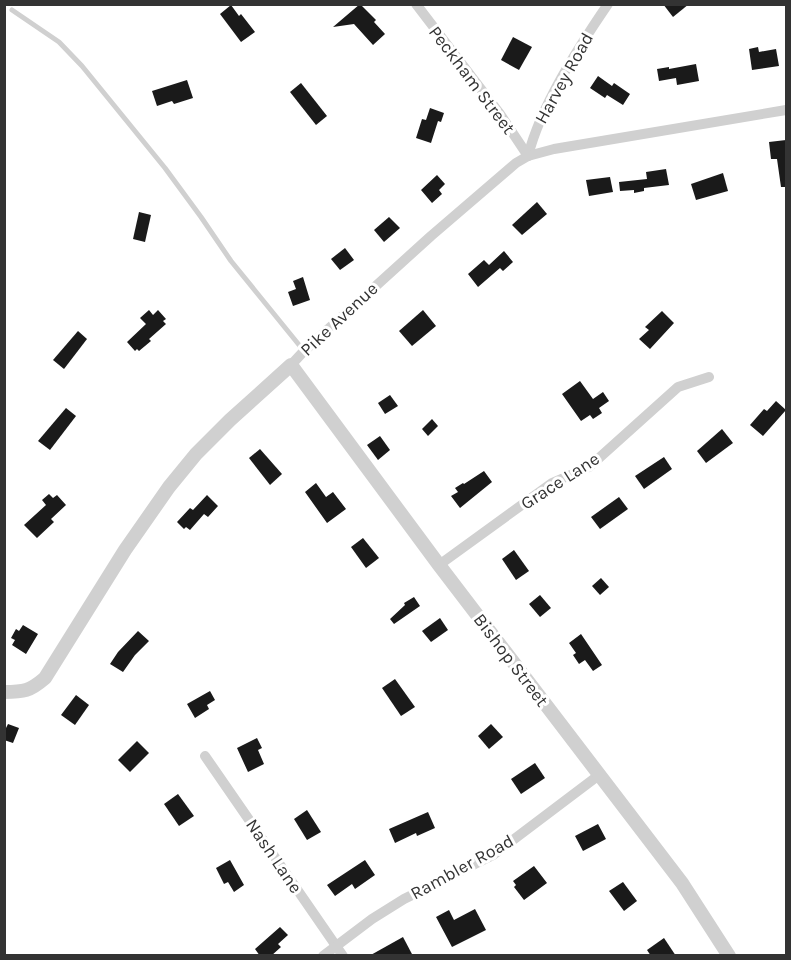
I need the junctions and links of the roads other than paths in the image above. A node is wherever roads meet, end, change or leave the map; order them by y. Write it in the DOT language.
graph roads {
  1 [pos="416,4"];
  2 [pos="608,4"];
  3 [pos="12,10"];
  4 [pos="786,110"];
  5 [pos="528,156"];
  6 [pos="304,351"];
  7 [pos="291,365"];
  8 [pos="709,377"];
  9 [pos="440,565"];
  10 [pos="4,692"];
  11 [pos="205,756"];
  12 [pos="599,775"];
  13 [pos="335,945"];
  14 [pos="323,956"];
  15 [pos="343,956"];
  16 [pos="729,956"];
  1 -- 5 [label="street, Peckham Street"];
  2 -- 5 [label="street, Harvey Road"];
  3 -- 6 [label="lane"];
  4 -- 5 [label="street, Pike Avenue"];
  5 -- 6 [label="street, Pike Avenue"];
  6 -- 7 [label="street, Pike Avenue"];
  7 -- 9 [label="street, Bishop Street"];
  7 -- 10 [label="street, Pike Avenue"];
  8 -- 9 [label="street, Grace Lane"];
  9 -- 12 [label="street, Bishop Street"];
  11 -- 13 [label="street, Nash Lane"];
  12 -- 13 [label="street, Rambler Road"];
  12 -- 16 [label="street, Bishop Street"];
  13 -- 14 [label="street, Rambler Road"];
  13 -- 15 [label="street, Nash Lane"];
}
